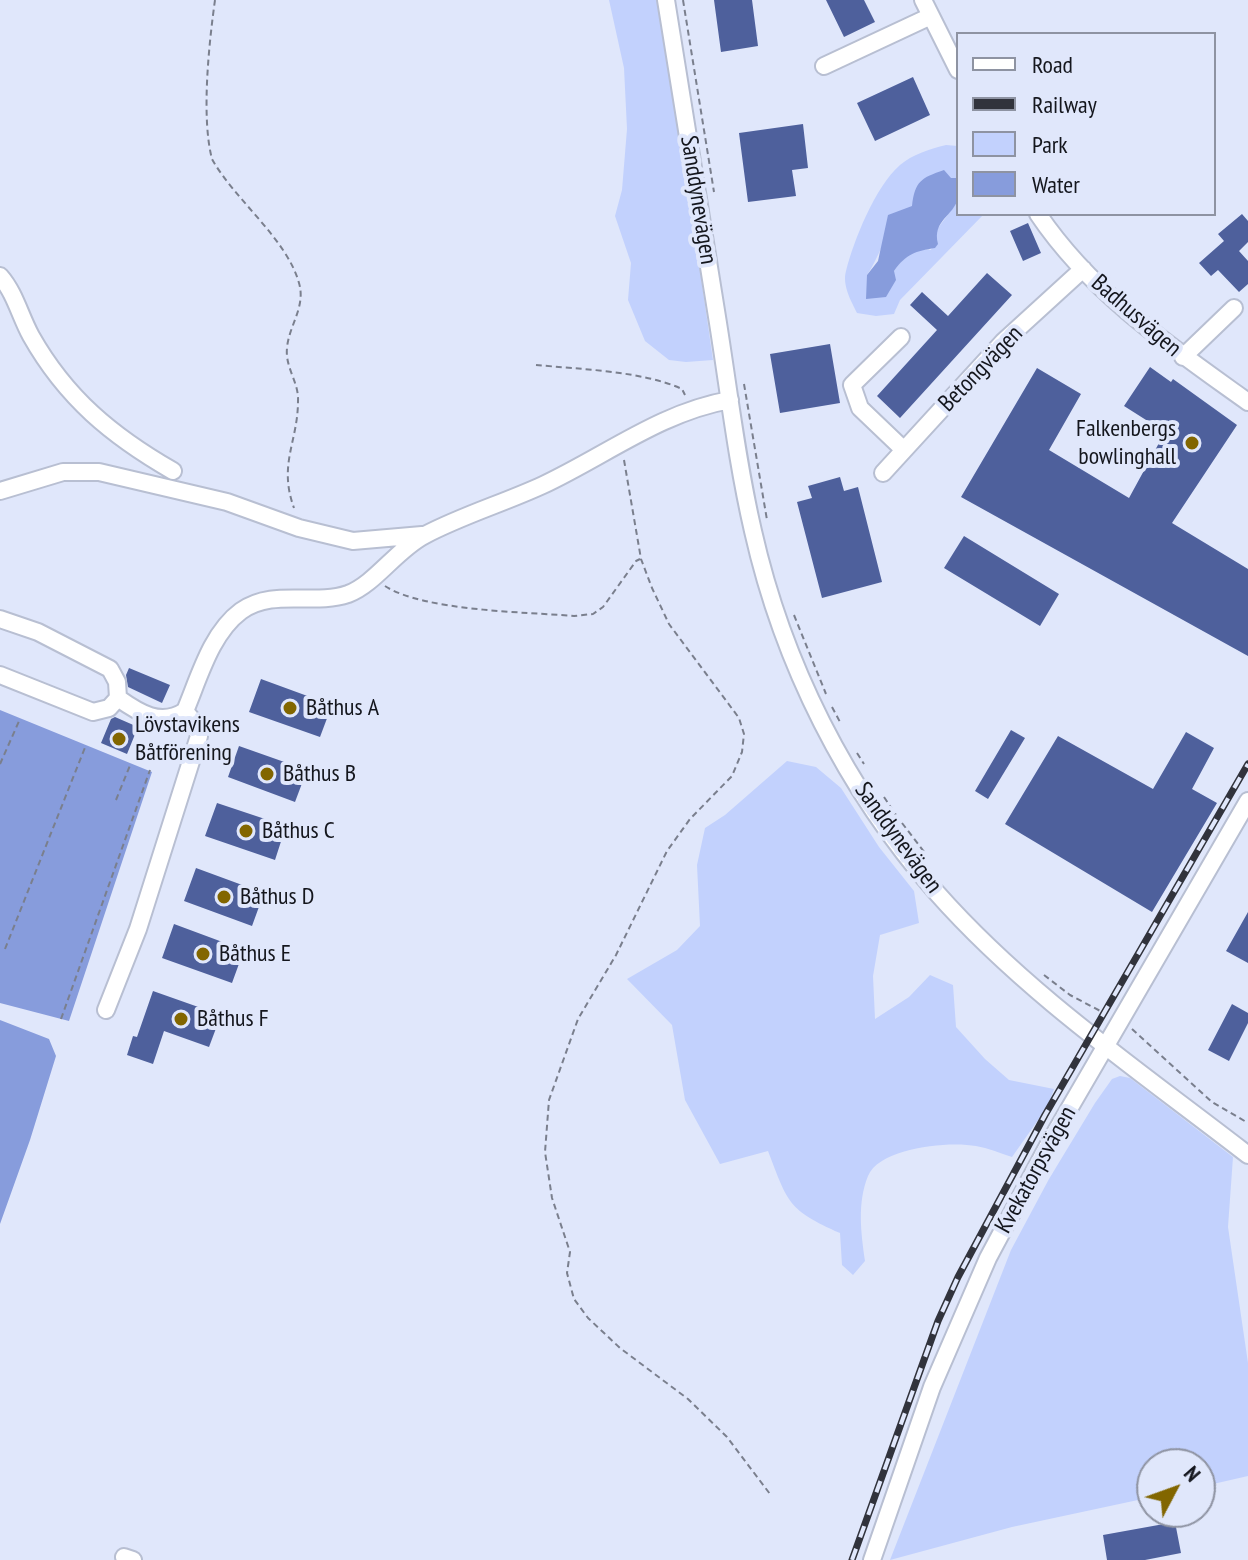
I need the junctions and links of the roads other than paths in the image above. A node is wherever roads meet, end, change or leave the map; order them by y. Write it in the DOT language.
graph roads {
  1 [pos="666,0"];
  2 [pos="923,0"];
  3 [pos="931,16"];
  4 [pos="824,66"];
  5 [pos="956,66"];
  6 [pos="1040,216"];
  7 [pos="1083,269"];
  8 [pos="0,276"];
  9 [pos="1234,308"];
  10 [pos="901,337"];
  11 [pos="1183,357"];
  12 [pos="730,400"];
  13 [pos="1248,402"];
  14 [pos="904,450"];
  15 [pos="173,471"];
  16 [pos="883,473"];
  17 [pos="0,491"];
  18 [pos="424,535"];
  19 [pos="0,619"];
  20 [pos="0,675"];
  21 [pos="118,698"];
  22 [pos="185,711"];
  23 [pos="1248,801"];
  24 [pos="106,1010"];
  25 [pos="1108,1046"];
  26 [pos="1248,1155"];
  27 [pos="872,1560"];
  1 -- 12 [label="street, Sanddynevägen"];
  2 -- 3 [label="street"];
  3 -- 4 [label="street"];
  3 -- 5 [label="street"];
  6 -- 7 [label="street, Badhusvägen"];
  7 -- 11 [label="street, Badhusvägen"];
  7 -- 14 [label="street, Betongvägen"];
  8 -- 15 [label="street"];
  9 -- 11 [label="street"];
  10 -- 14 [label="street"];
  11 -- 13 [label="street, Badhusvägen"];
  12 -- 18 [label="street"];
  12 -- 25 [label="street, Sanddynevägen"];
  14 -- 16 [label="street, Betongvägen"];
  17 -- 18 [label="street"];
  18 -- 22 [label="street"];
  19 -- 21 [label="street"];
  20 -- 21 [label="street"];
  21 -- 22 [label="street"];
  22 -- 24 [label="street"];
  23 -- 25 [label="street, Kvekatorpsvägen"];
  25 -- 26 [label="street, Sanddynevägen"];
  25 -- 27 [label="street, Kvekatorpsvägen"];
}
